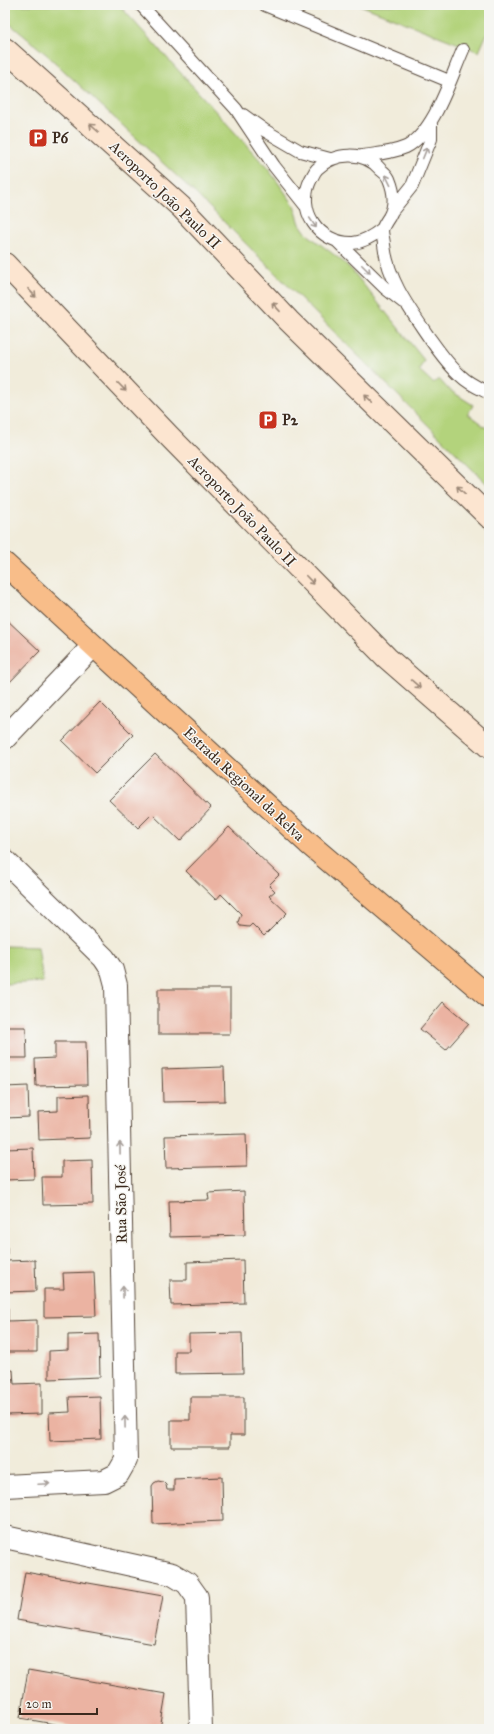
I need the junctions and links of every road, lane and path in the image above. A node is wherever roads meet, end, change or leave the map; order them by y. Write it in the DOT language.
graph roads {
  1 [pos="141,5"];
  2 [pos="264,5"];
  3 [pos="5,49"];
  4 [pos="463,50"];
  5 [pos="449,81"];
  6 [pos="236,109"];
  7 [pos="430,124"];
  8 [pos="362,156"];
  9 [pos="330,159"];
  10 [pos="305,205"];
  11 [pos="392,211"];
  12 [pos="382,229"];
  13 [pos="338,242"];
  14 [pos="5,264"];
  15 [pos="407,306"];
  16 [pos="489,393"];
  17 [pos="489,517"];
  18 [pos="5,564"];
  19 [pos="93,646"];
  20 [pos="5,738"];
  21 [pos="489,747"];
  22 [pos="5,861"];
  23 [pos="489,997"];
  24 [pos="5,1486"];
  25 [pos="5,1537"];
  26 [pos="201,1729"];
  1 -- 6 [label="lane"];
  2 -- 5 [label="lane"];
  17 -- 3 [label="main road, Aeroporto João Paulo II, one-way"];
  4 -- 5 [label="lane"];
  5 -- 7 [label="lane"];
  6 -- 9 [label="lane"];
  6 -- 10 [label="lane"];
  7 -- 8 [label="lane"];
  11 -- 7 [label="lane, one-way"];
  8 -- 9 [label="lane"];
  11 -- 8 [label="lane, one-way"];
  9 -- 10 [label="lane"];
  10 -- 13 [label="lane, one-way"];
  11 -- 12 [label="lane"];
  12 -- 13 [label="lane"];
  12 -- 15 [label="lane"];
  13 -- 15 [label="lane, one-way"];
  14 -- 21 [label="main road, Aeroporto João Paulo II, one-way"];
  15 -- 16 [label="lane"];
  18 -- 19 [label="main road, Estrada Regional da Relva"];
  19 -- 20 [label="street"];
  19 -- 23 [label="main road, Estrada Regional da Relva"];
  24 -- 22 [label="street, Rua São José, one-way"];
  25 -- 26 [label="street"];
}
